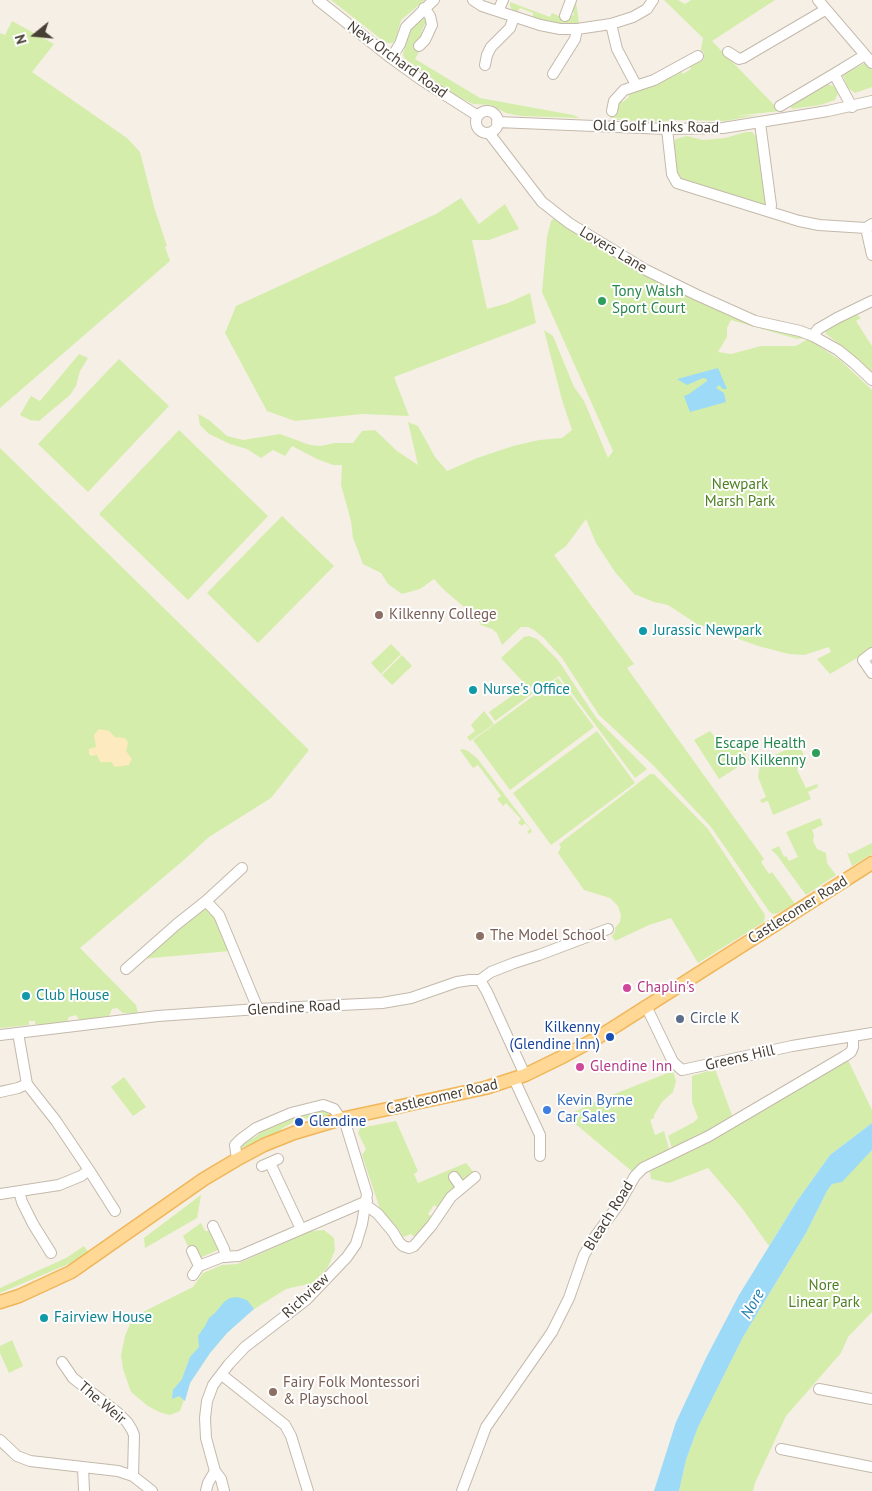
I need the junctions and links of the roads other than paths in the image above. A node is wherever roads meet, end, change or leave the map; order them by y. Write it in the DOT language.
graph roads {
  1 [pos="318,0"];
  2 [pos="434,0"];
  3 [pos="473,0"];
  4 [pos="503,0"];
  5 [pos="571,0"];
  6 [pos="653,0"];
  7 [pos="818,0"];
  8 [pos="424,8"];
  9 [pos="825,10"];
  10 [pos="498,11"];
  11 [pos="565,16"];
  12 [pos="514,17"];
  13 [pos="611,24"];
  14 [pos="577,29"];
  15 [pos="419,46"];
  16 [pos="728,52"];
  17 [pos="698,56"];
  18 [pos="391,58"];
  19 [pos="868,59"];
  20 [pos="485,65"];
  21 [pos="554,74"];
  22 [pos="834,74"];
  23 [pos="636,86"];
  24 [pos="872,101"];
  25 [pos="780,106"];
  26 [pos="852,107"];
  27 [pos="612,111"];
  28 [pos="478,116"];
  29 [pos="497,122"];
  30 [pos="760,122"];
  31 [pos="667,129"];
  32 [pos="489,133"];
  33 [pos="770,212"];
  34 [pos="869,226"];
  35 [pos="872,255"];
  36 [pos="872,301"];
  37 [pos="813,336"];
  38 [pos="872,380"];
  39 [pos="872,653"];
  40 [pos="872,673"];
  41 [pos="872,863"];
  42 [pos="242,868"];
  43 [pos="206,901"];
  44 [pos="608,929"];
  45 [pos="126,969"];
  46 [pos="480,980"];
  47 [pos="646,1006"];
  48 [pos="258,1009"];
  49 [pos="18,1032"];
  50 [pos="872,1033"];
  51 [pos="0,1035"];
  52 [pos="853,1036"];
  53 [pos="520,1077"];
  54 [pos="27,1084"];
  55 [pos="0,1092"];
  56 [pos="343,1119"];
  57 [pos="540,1156"];
  58 [pos="237,1159"];
  59 [pos="270,1163"];
  60 [pos="89,1170"];
  61 [pos="454,1177"];
  62 [pos="475,1177"];
  63 [pos="462,1187"];
  64 [pos="20,1191"];
  65 [pos="0,1194"];
  66 [pos="366,1205"];
  67 [pos="115,1210"];
  68 [pos="213,1226"];
  69 [pos="301,1229"];
  70 [pos="192,1251"];
  71 [pos="51,1253"];
  72 [pos="226,1257"];
  73 [pos="0,1302"];
  74 [pos="62,1362"];
  75 [pos="222,1375"];
  76 [pos="819,1389"];
  77 [pos="872,1399"];
  78 [pos="0,1440"];
  79 [pos="781,1449"];
  80 [pos="83,1467"];
  81 [pos="872,1467"];
  82 [pos="215,1471"];
  83 [pos="133,1476"];
  84 [pos="84,1491"];
  85 [pos="152,1491"];
  86 [pos="206,1491"];
  87 [pos="224,1491"];
  88 [pos="308,1491"];
  89 [pos="462,1491"];
  1 -- 18 [label="street, New Orchard Road"];
  2 -- 8 [label="street"];
  3 -- 10 [label="street"];
  4 -- 10 [label="street"];
  5 -- 11 [label="street"];
  6 -- 13 [label="street"];
  7 -- 9 [label="street"];
  8 -- 15 [label="street"];
  8 -- 18 [label="street"];
  9 -- 16 [label="street"];
  9 -- 19 [label="street"];
  10 -- 12 [label="street"];
  12 -- 14 [label="street"];
  12 -- 20 [label="street"];
  13 -- 14 [label="street"];
  13 -- 23 [label="street"];
  14 -- 21 [label="street"];
  17 -- 23 [label="street"];
  18 -- 28 [label="street, New Orchard Road"];
  19 -- 22 [label="street"];
  22 -- 25 [label="street"];
  22 -- 26 [label="street"];
  23 -- 27 [label="street"];
  24 -- 26 [label="street, Old Golf Links Road"];
  26 -- 30 [label="street, Old Golf Links Road"];
  28 -- 29 [label="street"];
  28 -- 32 [label="street"];
  29 -- 31 [label="street, Old Golf Links Road"];
  29 -- 32 [label="street"];
  30 -- 31 [label="street, Old Golf Links Road"];
  30 -- 33 [label="street"];
  31 -- 33 [label="street"];
  32 -- 37 [label="street, Lovers Lane"];
  33 -- 34 [label="street"];
  34 -- 35 [label="street"];
  36 -- 37 [label="street"];
  37 -- 38 [label="street, Lovers Lane"];
  39 -- 40 [label="street"];
  41 -- 47 [label="main road, Castlecomer Road"];
  42 -- 43 [label="street"];
  43 -- 45 [label="street"];
  43 -- 48 [label="street"];
  44 -- 46 [label="street"];
  46 -- 48 [label="street, Glendine Road"];
  46 -- 53 [label="street"];
  47 -- 52 [label="street, Greens Hill"];
  47 -- 53 [label="main road, Castlecomer Road"];
  48 -- 49 [label="street, Glendine Road"];
  49 -- 51 [label="street, Glendine Road"];
  49 -- 54 [label="street"];
  50 -- 52 [label="street, Greens Hill"];
  52 -- 89 [label="street, Bleach Road"];
  53 -- 56 [label="main road, Castlecomer Road"];
  53 -- 57 [label="street"];
  54 -- 55 [label="street"];
  54 -- 60 [label="street"];
  56 -- 58 [label="main road, Castlecomer Road"];
  56 -- 58 [label="street"];
  56 -- 66 [label="street, Richview"];
  58 -- 73 [label="main road, Castlecomer Road"];
  59 -- 69 [label="street"];
  60 -- 64 [label="street"];
  60 -- 67 [label="street"];
  61 -- 63 [label="street"];
  62 -- 63 [label="street"];
  63 -- 66 [label="street"];
  64 -- 65 [label="street"];
  64 -- 71 [label="street"];
  66 -- 69 [label="street"];
  66 -- 75 [label="street, Richview"];
  68 -- 72 [label="street"];
  69 -- 72 [label="street"];
  70 -- 72 [label="street"];
  74 -- 83 [label="street, The Weir"];
  75 -- 82 [label="street, Richview"];
  75 -- 88 [label="street"];
  76 -- 77 [label="street"];
  78 -- 80 [label="street"];
  79 -- 81 [label="street"];
  80 -- 83 [label="street"];
  80 -- 84 [label="street"];
  82 -- 86 [label="street"];
  82 -- 87 [label="street, Richview"];
  83 -- 85 [label="street"];
}
